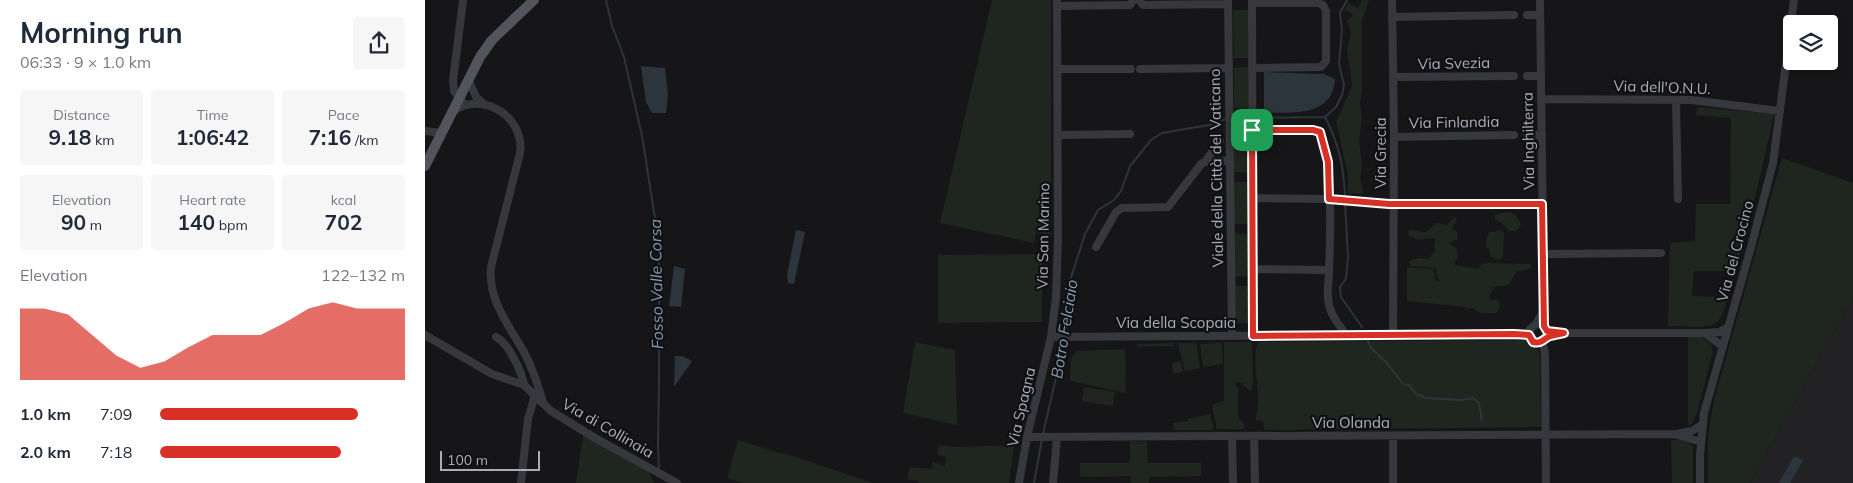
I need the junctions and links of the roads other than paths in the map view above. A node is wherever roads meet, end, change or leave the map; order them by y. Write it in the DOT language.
graph roads {
  1 [pos="463,0"];
  2 [pos="534,0"];
  3 [pos="1133,0"];
  4 [pos="1392,0"];
  5 [pos="1540,0"];
  6 [pos="1794,0"];
  7 [pos="1228,2"];
  8 [pos="1252,2"];
  9 [pos="1057,3"];
  10 [pos="1141,3"];
  11 [pos="1513,15"];
  12 [pos="1527,15"];
  13 [pos="1540,15"];
  14 [pos="1792,15"];
  15 [pos="1392,17"];
  16 [pos="1229,68"];
  17 [pos="1252,68"];
  18 [pos="1057,69"];
  19 [pos="1131,69"];
  20 [pos="1140,69"];
  21 [pos="1785,70"];
  22 [pos="1514,76"];
  23 [pos="1527,76"];
  24 [pos="1541,76"];
  25 [pos="1394,77"];
  26 [pos="468,79"];
  27 [pos="462,98"];
  28 [pos="1541,99"];
  29 [pos="1676,100"];
  30 [pos="482,103"];
  31 [pos="1780,111"];
  32 [pos="1252,122"];
  33 [pos="425,131"];
  34 [pos="441,133"];
  35 [pos="1130,134"];
  36 [pos="1058,135"];
  37 [pos="1514,135"];
  38 [pos="1527,135"];
  39 [pos="1542,135"];
  40 [pos="1395,137"];
  41 [pos="1220,141"];
  42 [pos="1230,161"];
  43 [pos="1205,162"];
  44 [pos="425,166"];
  45 [pos="1253,198"];
  46 [pos="1332,199"];
  47 [pos="1678,199"];
  48 [pos="1394,204"];
  49 [pos="1542,204"];
  50 [pos="1097,247"];
  51 [pos="1542,254"];
  52 [pos="1661,254"];
  53 [pos="1254,269"];
  54 [pos="1329,270"];
  55 [pos="1728,328"];
  56 [pos="1539,333"];
  57 [pos="1705,333"];
  58 [pos="425,334"];
  59 [pos="1346,335"];
  60 [pos="1232,336"];
  61 [pos="1253,336"];
  62 [pos="1393,336"];
  63 [pos="497,337"];
  64 [pos="1051,337"];
  65 [pos="1722,346"];
  66 [pos="524,385"];
  67 [pos="535,395"];
  68 [pos="543,402"];
  69 [pos="1703,424"];
  70 [pos="1676,434"];
  71 [pos="1545,435"];
  72 [pos="1254,436"];
  73 [pos="1393,436"];
  74 [pos="1027,437"];
  75 [pos="1232,437"];
  76 [pos="1056,438"];
  77 [pos="1701,442"];
  78 [pos="521,483"];
  79 [pos="676,483"];
  80 [pos="1019,483"];
  81 [pos="1053,483"];
  82 [pos="1233,483"];
  83 [pos="1255,483"];
  84 [pos="1393,483"];
  85 [pos="1546,483"];
  86 [pos="1700,483"];
  1 -- 27 [label="street"];
  2 -- 26 [label="main road"];
  3 -- 9 [label="street, Via San Marino"];
  4 -- 15 [label="street, Via Grecia"];
  5 -- 13 [label="street, Via Inghilterra"];
  6 -- 14 [label="street, Via del Crocino"];
  7 -- 10 [label="street"];
  7 -- 16 [label="street, Viale della Città del Vaticano"];
  8 -- 17 [label="street"];
  8 -- 17 [label="street"];
  9 -- 18 [label="street, Via San Marino"];
  11 -- 15 [label="street"];
  12 -- 13 [label="street"];
  13 -- 24 [label="street, Via Inghilterra"];
  15 -- 25 [label="street, Via Grecia"];
  16 -- 20 [label="street"];
  16 -- 42 [label="street, Viale della Città del Vaticano"];
  17 -- 32 [label="street"];
  18 -- 19 [label="street"];
  18 -- 36 [label="street, Via San Marino"];
  21 -- 31 [label="street, Via del Crocino"];
  22 -- 25 [label="street, Via Svezia"];
  23 -- 24 [label="street"];
  24 -- 28 [label="street, Via Inghilterra"];
  25 -- 40 [label="street, Via Grecia"];
  26 -- 27 [label="main road"];
  26 -- 30 [label="street"];
  27 -- 30 [label="street"];
  27 -- 30 [label="street"];
  27 -- 34 [label="main road"];
  28 -- 29 [label="street, Via dell'O.N.U."];
  28 -- 39 [label="street, Via Inghilterra"];
  29 -- 31 [label="street, Via dell'O.N.U."];
  29 -- 47 [label="street"];
  30 -- 68 [label="street"];
  31 -- 55 [label="street, Via del Crocino"];
  32 -- 45 [label="street"];
  32 -- 46 [label="street"];
  33 -- 34 [label="street"];
  34 -- 44 [label="main road"];
  35 -- 36 [label="street"];
  36 -- 64 [label="street, Via San Marino"];
  37 -- 40 [label="street, Via Finlandia"];
  38 -- 39 [label="street"];
  39 -- 49 [label="street, Via Inghilterra"];
  40 -- 48 [label="street, Via Grecia"];
  41 -- 43 [label="street"];
  42 -- 43 [label="street"];
  42 -- 60 [label="street, Viale della Città del Vaticano"];
  43 -- 50 [label="street"];
  45 -- 46 [label="street"];
  45 -- 53 [label="street"];
  46 -- 48 [label="street"];
  46 -- 54 [label="street"];
  48 -- 49 [label="street"];
  48 -- 62 [label="street, Via Grecia"];
  49 -- 51 [label="street, Via Inghilterra"];
  51 -- 52 [label="street"];
  51 -- 56 [label="street, Via Inghilterra"];
  53 -- 54 [label="street"];
  53 -- 61 [label="street"];
  54 -- 59 [label="street"];
  55 -- 57 [label="street"];
  55 -- 65 [label="street, Via del Crocino"];
  56 -- 57 [label="street, Via della Scopaia"];
  56 -- 62 [label="street, Via della Scopaia"];
  56 -- 71 [label="street, Via Inghilterra"];
  57 -- 65 [label="street"];
  58 -- 66 [label="street, Via di Collinaia"];
  59 -- 61 [label="street, Via della Scopaia"];
  59 -- 62 [label="street, Via della Scopaia"];
  60 -- 61 [label="street, Via della Scopaia"];
  60 -- 64 [label="street, Via della Scopaia"];
  63 -- 66 [label="street"];
  64 -- 74 [label="street, Via Spagna"];
  65 -- 69 [label="street, Via del Crocino"];
  66 -- 67 [label="street, Via di Collinaia"];
  67 -- 68 [label="street, Via di Collinaia"];
  67 -- 78 [label="street"];
  68 -- 79 [label="street, Via di Collinaia"];
  69 -- 70 [label="street, Via Olanda"];
  69 -- 77 [label="street, Via del Crocino"];
  70 -- 71 [label="street, Via Olanda"];
  70 -- 77 [label="street, Via Olanda"];
  71 -- 73 [label="street, Via Olanda"];
  71 -- 85 [label="street, Via Inghilterra"];
  72 -- 73 [label="street, Via Olanda"];
  72 -- 75 [label="street, Via Olanda"];
  72 -- 83 [label="street"];
  73 -- 84 [label="street"];
  74 -- 76 [label="street, Via Olanda"];
  74 -- 80 [label="street, Via Spagna"];
  75 -- 76 [label="street, Via Olanda"];
  75 -- 82 [label="street"];
  76 -- 81 [label="street"];
  77 -- 86 [label="street, Via del Crocino"];
}
